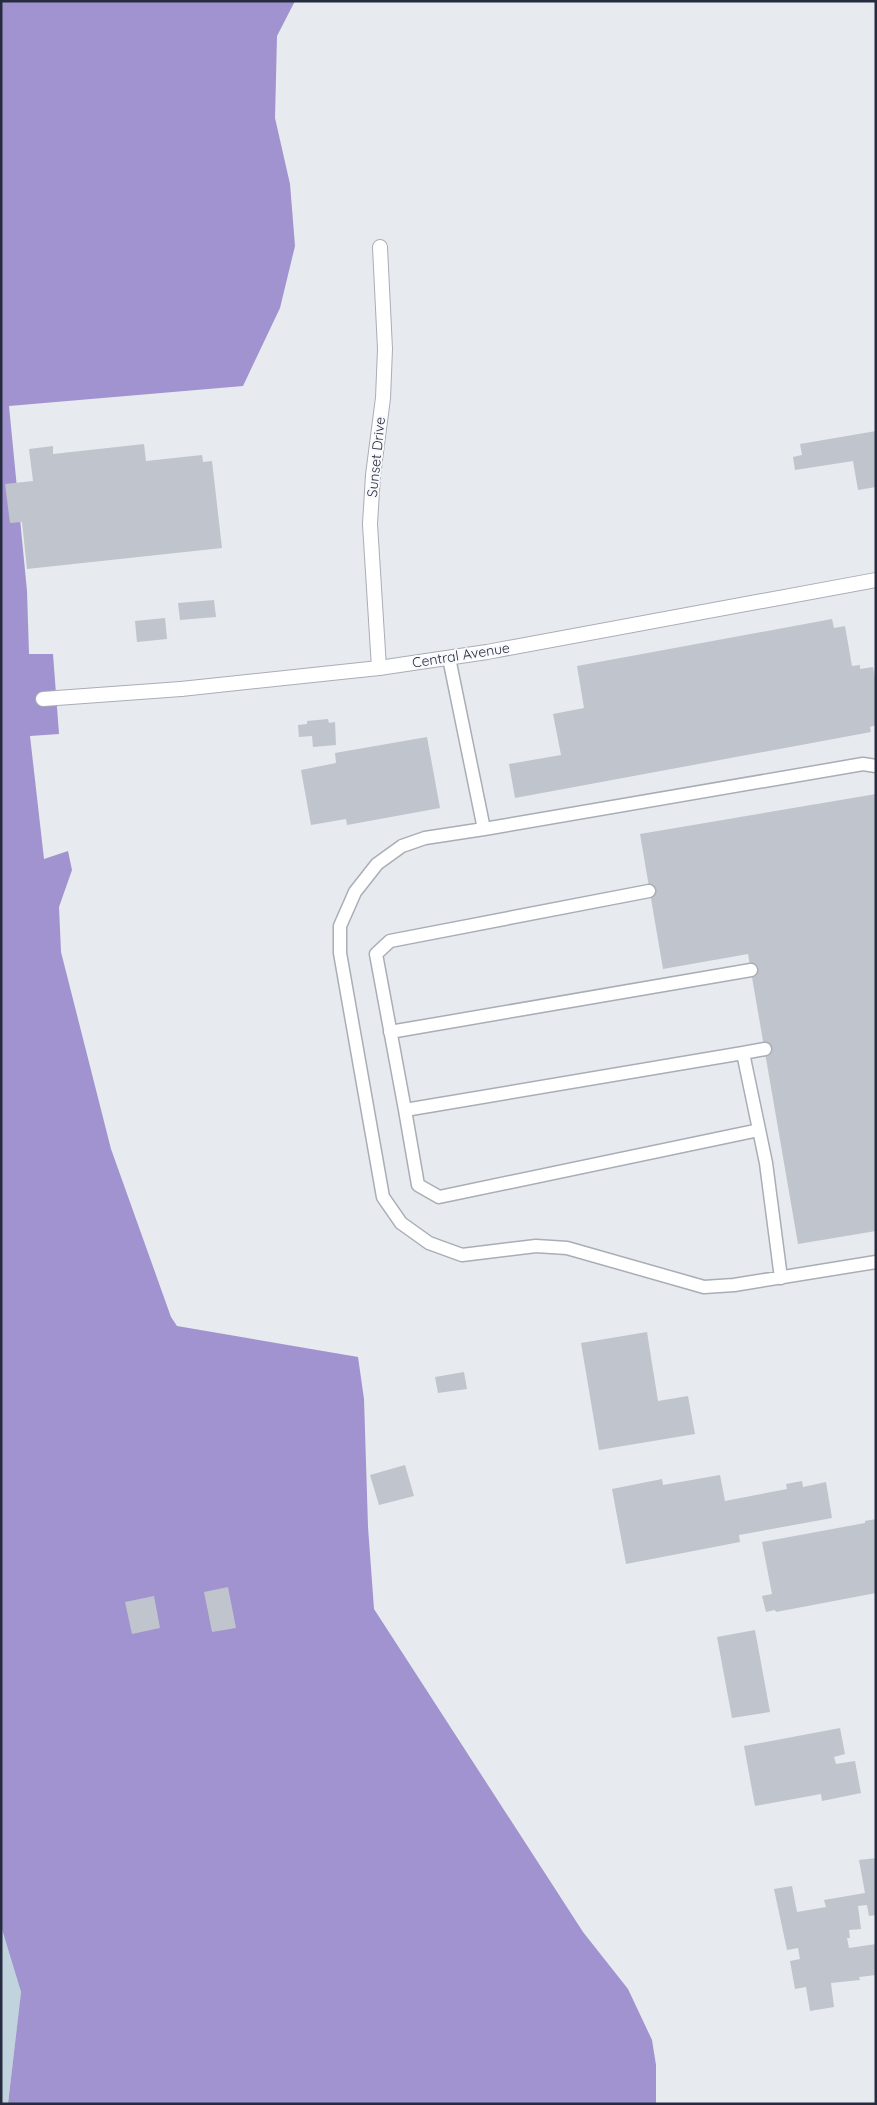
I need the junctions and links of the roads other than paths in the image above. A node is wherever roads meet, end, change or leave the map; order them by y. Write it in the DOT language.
graph roads {
  1 [pos="380,247"];
  2 [pos="876,580"];
  3 [pos="449,658"];
  4 [pos="379,668"];
  5 [pos="43,700"];
  6 [pos="876,766"];
  7 [pos="484,829"];
  8 [pos="649,891"];
  9 [pos="751,970"];
  10 [pos="390,1032"];
  11 [pos="765,1049"];
  12 [pos="743,1053"];
  13 [pos="405,1110"];
  14 [pos="759,1130"];
  15 [pos="876,1262"];
  16 [pos="781,1278"];
  1 -- 4 [label="street, Sunset Drive"];
  2 -- 3 [label="street, Central Avenue"];
  3 -- 4 [label="street, Central Avenue"];
  3 -- 7 [label="lane"];
  4 -- 5 [label="street, Central Avenue"];
  6 -- 7 [label="lane"];
  7 -- 16 [label="lane"];
  8 -- 10 [label="lane"];
  9 -- 10 [label="lane"];
  10 -- 13 [label="lane"];
  11 -- 12 [label="lane"];
  12 -- 13 [label="lane"];
  12 -- 14 [label="lane"];
  13 -- 14 [label="lane"];
  14 -- 16 [label="lane"];
  15 -- 16 [label="lane"];
}
